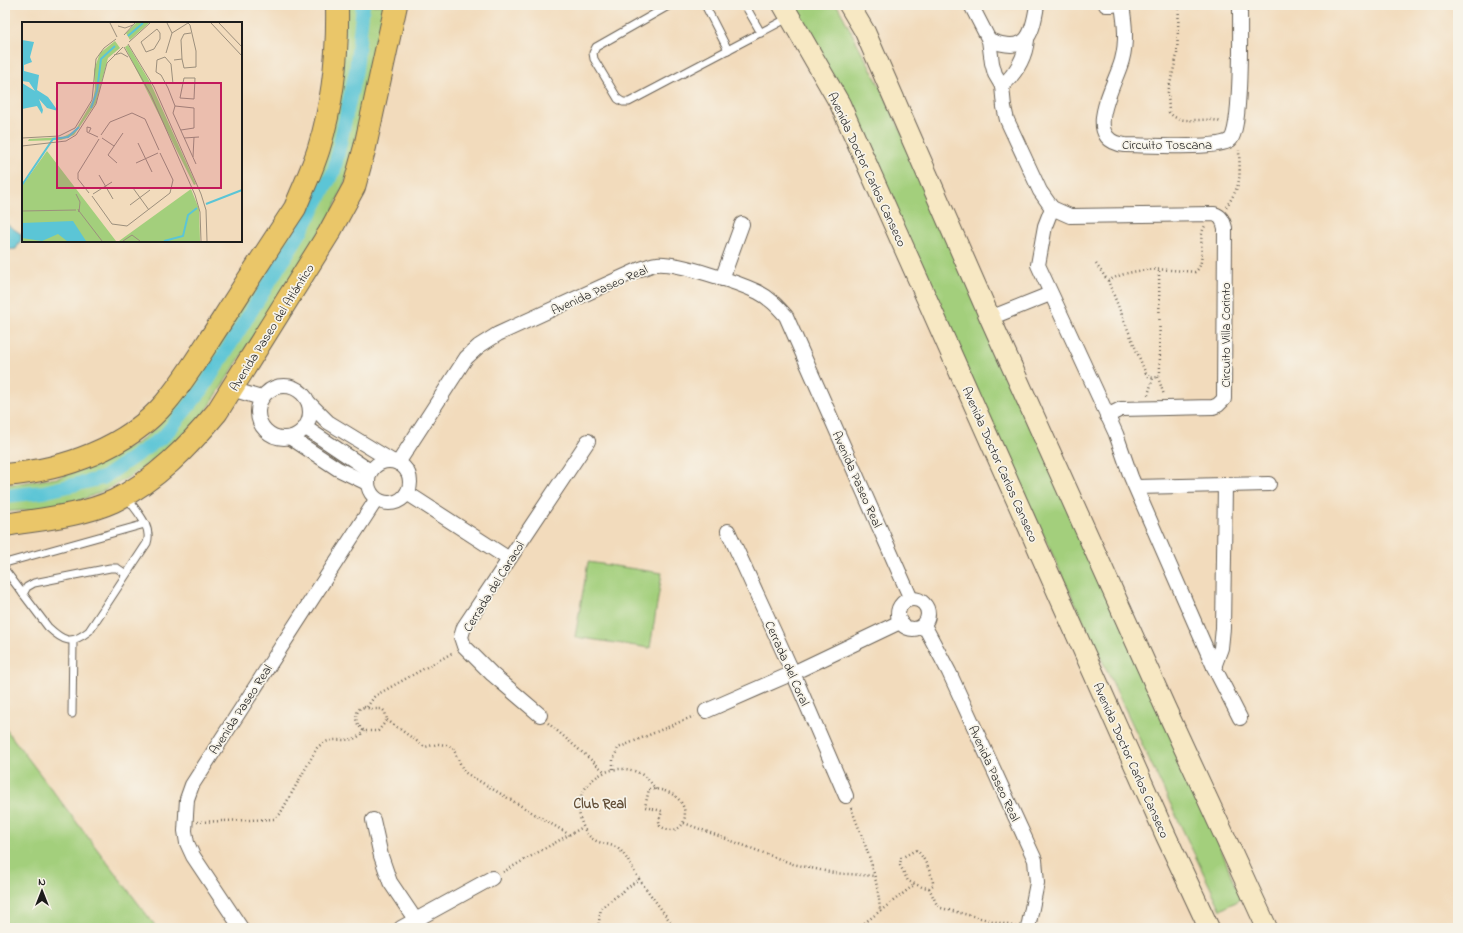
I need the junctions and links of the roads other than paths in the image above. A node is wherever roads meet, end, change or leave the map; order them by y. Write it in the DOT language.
graph roads {
  1 [pos="337,5"];
  2 [pos="396,5"];
  3 [pos="670,5"];
  4 [pos="705,5"];
  5 [pos="745,5"];
  6 [pos="848,5"];
  7 [pos="971,5"];
  8 [pos="1037,5"];
  9 [pos="1106,5"];
  10 [pos="1113,5"];
  11 [pos="1122,5"];
  12 [pos="1240,5"];
  13 [pos="786,11"];
  14 [pos="760,33"];
  15 [pos="989,40"];
  16 [pos="1027,40"];
  17 [pos="728,50"];
  18 [pos="1002,86"];
  19 [pos="1052,208"];
  20 [pos="742,224"];
  21 [pos="722,279"];
  22 [pos="1050,294"];
  23 [pos="990,318"];
  24 [pos="232,389"];
  25 [pos="261,398"];
  26 [pos="309,403"];
  27 [pos="1107,416"];
  28 [pos="306,428"];
  29 [pos="291,438"];
  30 [pos="588,441"];
  31 [pos="395,462"];
  32 [pos="5,475"];
  33 [pos="369,477"];
  34 [pos="1269,484"];
  35 [pos="1225,485"];
  36 [pos="1136,487"];
  37 [pos="407,493"];
  38 [pos="125,494"];
  39 [pos="376,500"];
  40 [pos="145,524"];
  41 [pos="5,525"];
  42 [pos="728,531"];
  43 [pos="509,559"];
  44 [pos="5,563"];
  45 [pos="5,570"];
  46 [pos="126,574"];
  47 [pos="23,594"];
  48 [pos="911,599"];
  49 [pos="900,622"];
  50 [pos="924,625"];
  51 [pos="73,641"];
  52 [pos="1214,667"];
  53 [pos="793,673"];
  54 [pos="706,711"];
  55 [pos="72,714"];
  56 [pos="540,716"];
  57 [pos="1240,718"];
  58 [pos="846,796"];
  59 [pos="373,820"];
  60 [pos="492,878"];
  61 [pos="417,924"];
  62 [pos="1260,926"];
  63 [pos="241,928"];
  64 [pos="401,928"];
  65 [pos="1028,928"];
  66 [pos="1209,928"];
  1 -- 32 [label="main road"];
  2 -- 24 [label="main road, Avenida Paseo del Atlántico"];
  3 -- 17 [label="lane"];
  4 -- 17 [label="lane"];
  5 -- 14 [label="lane"];
  6 -- 23 [label="main road"];
  7 -- 15 [label="street"];
  8 -- 16 [label="street"];
  9 -- 10 [label="street"];
  11 -- 12 [label="street, Circuito Toscana"];
  13 -- 14 [label="lane"];
  13 -- 66 [label="main road, Avenida Doctor Carlos Canseco"];
  14 -- 17 [label="lane"];
  15 -- 16 [label="street"];
  15 -- 18 [label="street"];
  16 -- 18 [label="street"];
  18 -- 19 [label="street"];
  19 -- 22 [label="street"];
  19 -- 27 [label="street, Circuito Villa Corinto"];
  20 -- 21 [label="street"];
  21 -- 31 [label="street, Avenida Paseo Real"];
  21 -- 48 [label="street, Avenida Paseo Real"];
  22 -- 23 [label="street"];
  22 -- 27 [label="street"];
  23 -- 62 [label="main road"];
  24 -- 25 [label="street"];
  24 -- 38 [label="main road, Avenida Paseo del Atlántico"];
  25 -- 26 [label="street"];
  25 -- 29 [label="street"];
  26 -- 28 [label="street"];
  26 -- 31 [label="street"];
  27 -- 36 [label="street"];
  28 -- 29 [label="street"];
  28 -- 33 [label="street"];
  29 -- 33 [label="street"];
  30 -- 43 [label="street, Cerrada del Caracol"];
  31 -- 33 [label="street"];
  31 -- 37 [label="street"];
  33 -- 39 [label="street"];
  34 -- 35 [label="street"];
  35 -- 36 [label="street"];
  35 -- 52 [label="street"];
  36 -- 52 [label="street"];
  37 -- 39 [label="street"];
  37 -- 43 [label="street"];
  38 -- 40 [label="lane"];
  38 -- 41 [label="main road, Avenida Paseo del Atlántico"];
  39 -- 63 [label="street, Avenida Paseo Real"];
  40 -- 44 [label="lane"];
  40 -- 46 [label="lane"];
  42 -- 53 [label="street, Cerrada del Coral"];
  43 -- 56 [label="street, Cerrada del Caracol"];
  45 -- 47 [label="lane"];
  46 -- 47 [label="lane"];
  46 -- 51 [label="lane"];
  47 -- 51 [label="lane"];
  48 -- 49 [label="street"];
  48 -- 50 [label="street"];
  49 -- 50 [label="street"];
  49 -- 53 [label="street"];
  50 -- 65 [label="street, Avenida Paseo Real"];
  51 -- 55 [label="lane"];
  52 -- 57 [label="street"];
  53 -- 54 [label="street"];
  53 -- 58 [label="street, Cerrada del Coral"];
  59 -- 61 [label="street"];
  60 -- 61 [label="street"];
  61 -- 64 [label="street"];
}
